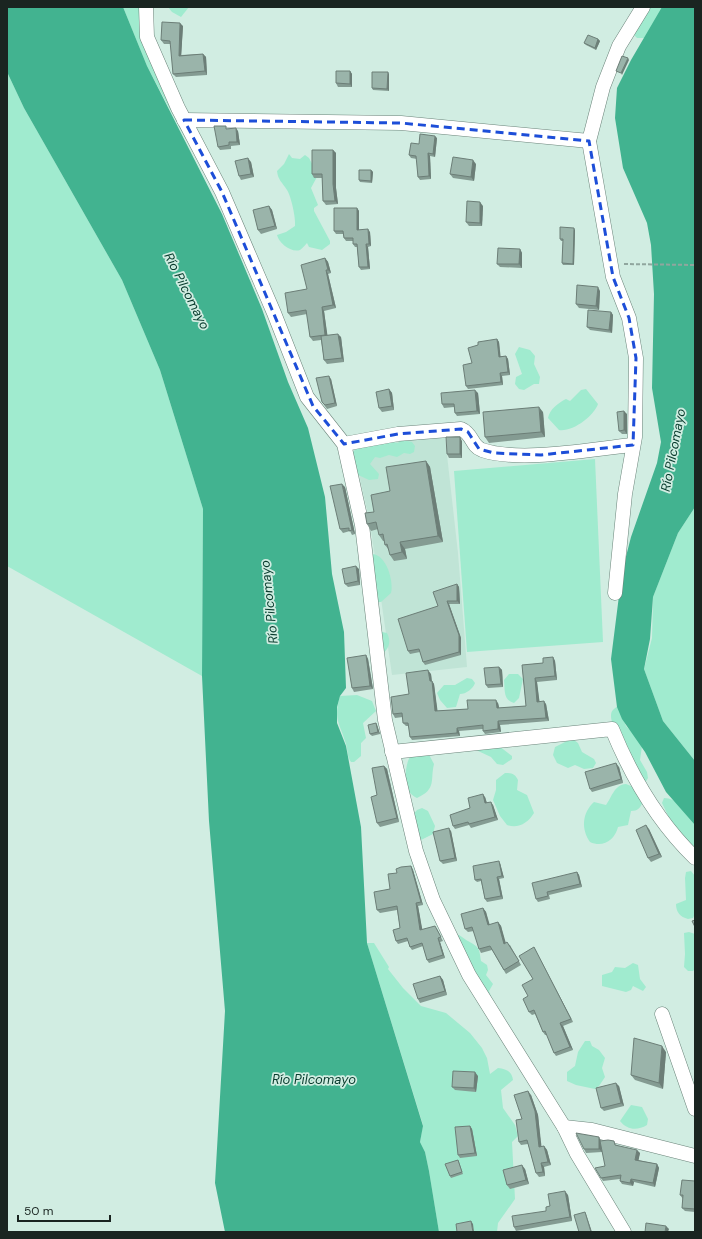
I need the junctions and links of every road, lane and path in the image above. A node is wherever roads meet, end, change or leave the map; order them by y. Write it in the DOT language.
graph roads {
  1 [pos="146,7"];
  2 [pos="643,7"];
  3 [pos="184,120"];
  4 [pos="589,141"];
  5 [pos="611,264"];
  6 [pos="695,264"];
  7 [pos="344,444"];
  8 [pos="633,445"];
  9 [pos="615,593"];
  10 [pos="392,752"];
  11 [pos="695,858"];
  12 [pos="662,1014"];
  13 [pos="695,1109"];
  14 [pos="564,1126"];
  15 [pos="695,1156"];
  16 [pos="624,1232"];
  1 -- 3 [label="street"];
  2 -- 4 [label="street"];
  3 -- 4 [label="street"];
  3 -- 7 [label="street"];
  4 -- 5 [label="street"];
  5 -- 6 [label="path"];
  5 -- 8 [label="street"];
  7 -- 8 [label="street"];
  7 -- 10 [label="street"];
  8 -- 9 [label="street"];
  10 -- 11 [label="street"];
  10 -- 14 [label="street"];
  12 -- 13 [label="street"];
  14 -- 15 [label="street"];
  14 -- 16 [label="street"];
}
